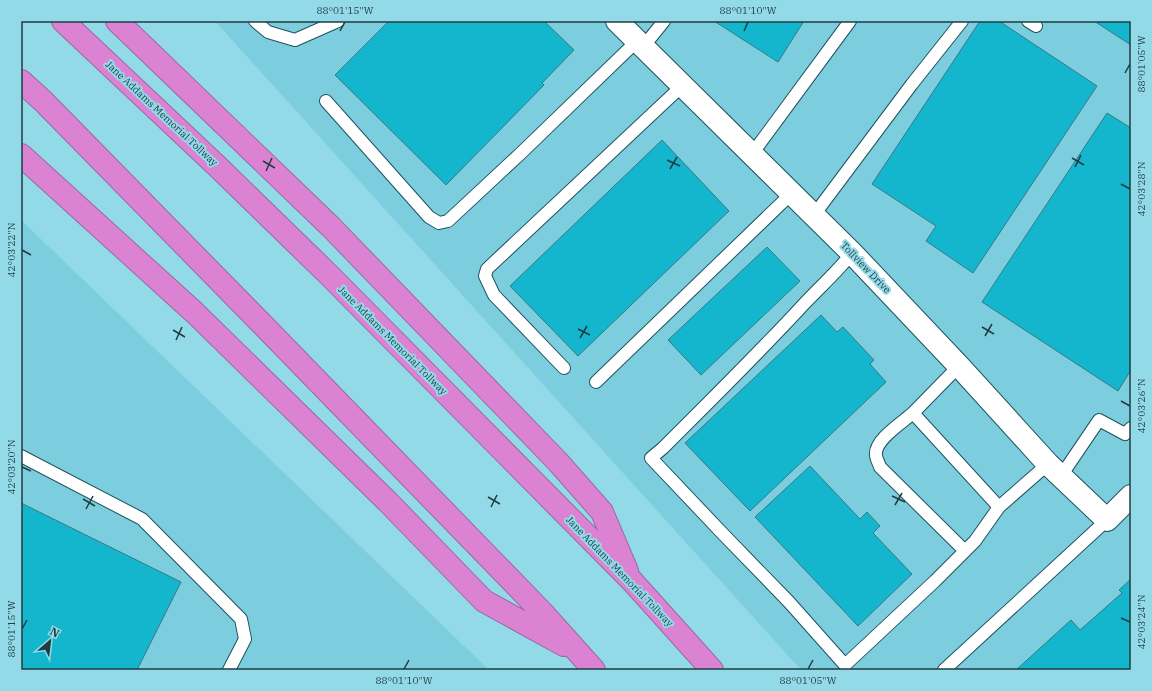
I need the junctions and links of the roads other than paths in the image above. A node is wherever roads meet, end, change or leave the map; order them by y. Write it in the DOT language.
graph roads {
  1 [pos="63,21"];
  2 [pos="117,21"];
  3 [pos="255,21"];
  4 [pos="338,21"];
  5 [pos="617,21"];
  6 [pos="664,21"];
  7 [pos="850,21"];
  8 [pos="962,21"];
  9 [pos="640,44"];
  10 [pos="21,81"];
  11 [pos="683,86"];
  12 [pos="326,101"];
  13 [pos="752,154"];
  14 [pos="21,155"];
  15 [pos="792,193"];
  16 [pos="814,215"];
  17 [pos="852,253"];
  18 [pos="959,366"];
  19 [pos="564,368"];
  20 [pos="596,382"];
  21 [pos="913,413"];
  22 [pos="1131,428"];
  23 [pos="21,456"];
  24 [pos="1054,470"];
  25 [pos="1131,496"];
  26 [pos="999,507"];
  27 [pos="1107,520"];
  28 [pos="965,551"];
  29 [pos="632,581"];
  30 [pos="588,662"];
  31 [pos="229,670"];
  32 [pos="712,670"];
  33 [pos="944,670"];
  1 -- 29 [label="highway, Jane Addams Memorial Tollway"];
  2 -- 29 [label="highway"];
  3 -- 4 [label="lane"];
  5 -- 9 [label="street, Tollview Drive"];
  6 -- 9 [label="lane"];
  7 -- 13 [label="lane"];
  8 -- 16 [label="lane"];
  9 -- 11 [label="street, Tollview Drive"];
  9 -- 12 [label="lane"];
  10 -- 30 [label="highway"];
  11 -- 13 [label="street, Tollview Drive"];
  11 -- 19 [label="lane"];
  13 -- 15 [label="street, Tollview Drive"];
  14 -- 30 [label="highway"];
  15 -- 16 [label="street, Tollview Drive"];
  15 -- 20 [label="lane"];
  16 -- 17 [label="street, Tollview Drive"];
  17 -- 18 [label="street, Tollview Drive"];
  17 -- 28 [label="lane"];
  18 -- 21 [label="lane"];
  18 -- 24 [label="street, Tollview Drive"];
  21 -- 26 [label="lane"];
  21 -- 28 [label="lane"];
  22 -- 24 [label="lane"];
  23 -- 31 [label="lane"];
  24 -- 26 [label="lane"];
  24 -- 27 [label="street, Tollview Drive"];
  25 -- 27 [label="street"];
  26 -- 28 [label="lane"];
  27 -- 33 [label="lane"];
  29 -- 32 [label="highway, Jane Addams Memorial Tollway"];
}
